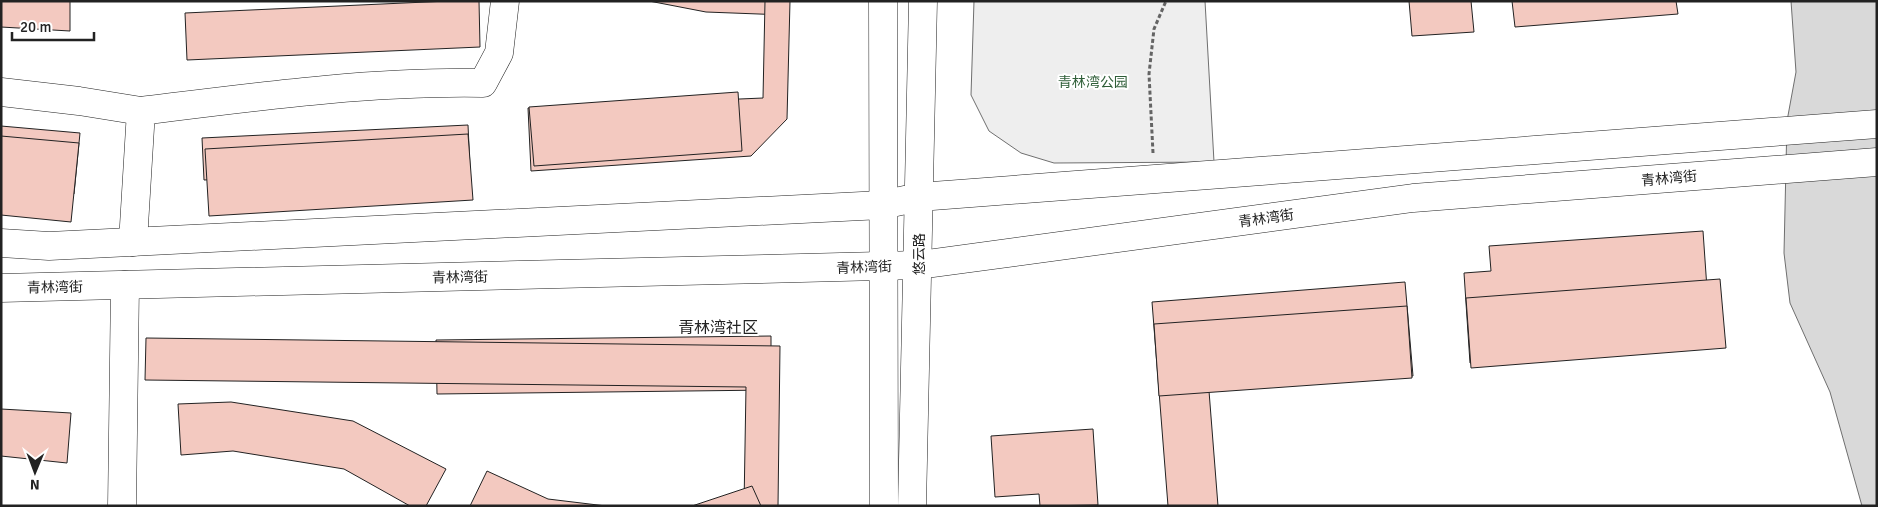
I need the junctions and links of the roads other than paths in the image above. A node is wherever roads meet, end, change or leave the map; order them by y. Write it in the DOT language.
graph roads {
  1 [pos="506,1"];
  2 [pos="882,1"];
  3 [pos="923,1"];
  4 [pos="1,92"];
  5 [pos="141,112"];
  6 [pos="1877,124"];
  7 [pos="1877,162"];
  8 [pos="919,197"];
  9 [pos="882,205"];
  10 [pos="133,242"];
  11 [pos="1,243"];
  12 [pos="919,265"];
  13 [pos="882,266"];
  14 [pos="125,285"];
  15 [pos="1,288"];
  16 [pos="122,506"];
  17 [pos="884,506"];
  18 [pos="912,506"];
  1 -- 5 [label="street"];
  2 -- 9 [label="street"];
  3 -- 8 [label="street, 悠云路"];
  4 -- 5 [label="street"];
  5 -- 10 [label="street"];
  6 -- 8 [label="street"];
  7 -- 12 [label="street, 青林湾街"];
  8 -- 9 [label="street"];
  8 -- 12 [label="street, 悠云路"];
  9 -- 10 [label="street"];
  9 -- 13 [label="street"];
  10 -- 11 [label="street"];
  12 -- 13 [label="street, 青林湾街"];
  12 -- 18 [label="street, 悠云路"];
  13 -- 14 [label="street, 青林湾街"];
  13 -- 17 [label="street"];
  14 -- 15 [label="street, 青林湾街"];
  14 -- 16 [label="street"];
}
